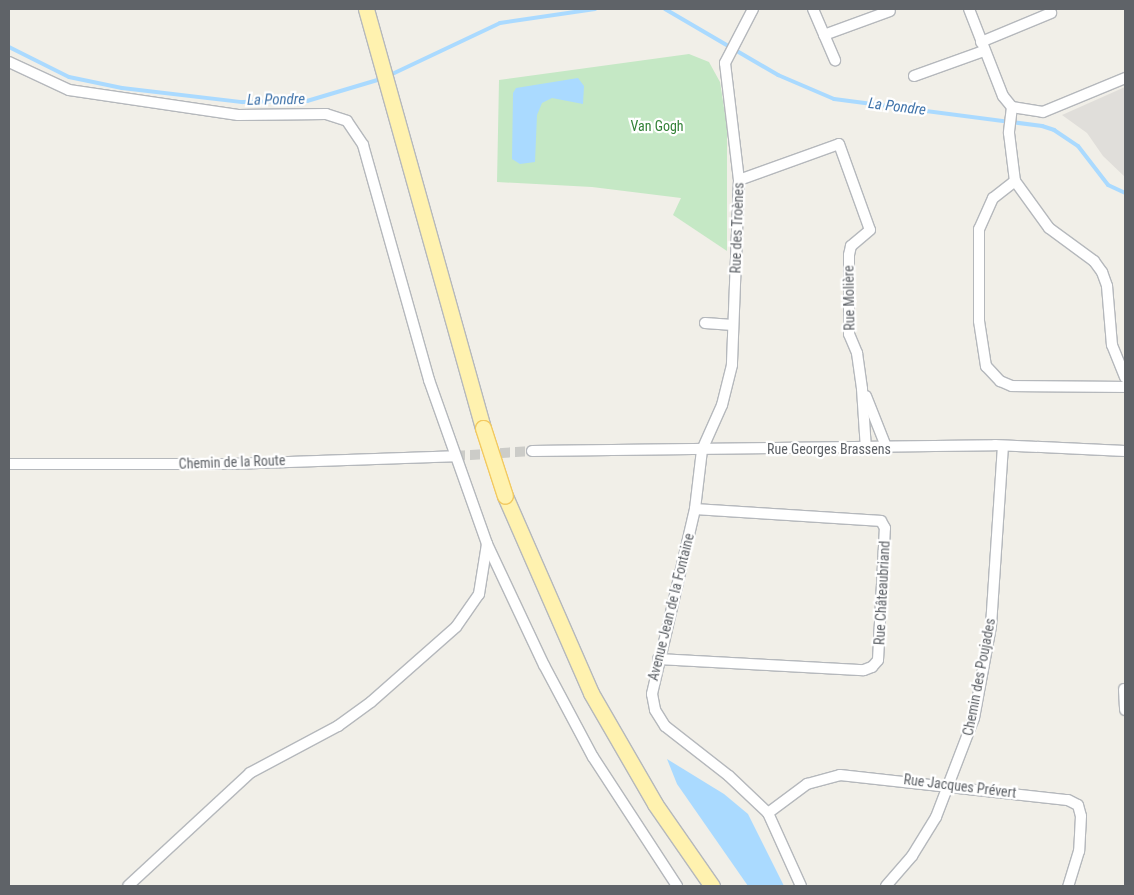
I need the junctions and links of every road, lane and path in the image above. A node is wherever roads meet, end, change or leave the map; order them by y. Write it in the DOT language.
graph roads {
  1 [pos="366,9"];
  2 [pos="753,9"];
  3 [pos="813,9"];
  4 [pos="969,9"];
  5 [pos="890,11"];
  6 [pos="1051,13"];
  7 [pos="824,35"];
  8 [pos="983,46"];
  9 [pos="835,60"];
  10 [pos="9,62"];
  11 [pos="914,76"];
  12 [pos="1125,78"];
  13 [pos="1012,107"];
  14 [pos="739,180"];
  15 [pos="1015,181"];
  16 [pos="705,323"];
  17 [pos="733,325"];
  18 [pos="1125,378"];
  19 [pos="1125,387"];
  20 [pos="862,389"];
  21 [pos="1003,446"];
  22 [pos="888,448"];
  23 [pos="866,449"];
  24 [pos="702,450"];
  25 [pos="532,451"];
  26 [pos="1125,451"];
  27 [pos="455,456"];
  28 [pos="9,464"];
  29 [pos="695,509"];
  30 [pos="487,544"];
  31 [pos="658,659"];
  32 [pos="1124,689"];
  33 [pos="1125,710"];
  34 [pos="950,785"];
  35 [pos="768,813"];
  36 [pos="128,886"];
  37 [pos="677,886"];
  38 [pos="712,886"];
  39 [pos="801,886"];
  40 [pos="886,886"];
  41 [pos="1068,886"];
  1 -- 38 [label="main road, bridge"];
  2 -- 14 [label="street, Rue des Troènes"];
  3 -- 7 [label="street"];
  4 -- 8 [label="street"];
  5 -- 7 [label="street"];
  6 -- 8 [label="street"];
  7 -- 9 [label="street"];
  8 -- 11 [label="street"];
  8 -- 13 [label="street"];
  10 -- 27 [label="street"];
  12 -- 13 [label="street"];
  13 -- 15 [label="street"];
  14 -- 17 [label="street, Rue des Troènes"];
  14 -- 20 [label="street, Rue Molière"];
  15 -- 18 [label="street"];
  15 -- 19 [label="street"];
  16 -- 17 [label="street"];
  17 -- 24 [label="street, Rue des Troènes"];
  20 -- 22 [label="street"];
  20 -- 23 [label="street, Rue Molière"];
  21 -- 22 [label="street, Rue Georges Brassens"];
  21 -- 26 [label="street, Rue Georges Brassens"];
  21 -- 34 [label="street, Chemin des Poujades"];
  22 -- 23 [label="street, Rue Georges Brassens"];
  23 -- 24 [label="street, Rue Georges Brassens"];
  24 -- 25 [label="street, Rue Georges Brassens"];
  24 -- 29 [label="street, Avenue Jean de la Fontaine"];
  27 -- 28 [label="street, Chemin de la Route"];
  27 -- 30 [label="street"];
  29 -- 31 [label="street, Avenue Jean de la Fontaine"];
  29 -- 31 [label="street, Rue Châteaubriand"];
  30 -- 36 [label="street"];
  30 -- 37 [label="street"];
  31 -- 35 [label="street, Avenue Jean de la Fontaine"];
  32 -- 33 [label="street"];
  34 -- 35 [label="street, Rue Jacques Prévert"];
  34 -- 40 [label="street, Chemin des Poujades"];
  34 -- 41 [label="street, Rue Jacques Prévert"];
  35 -- 39 [label="street, Avenue Jean de la Fontaine"];
}
